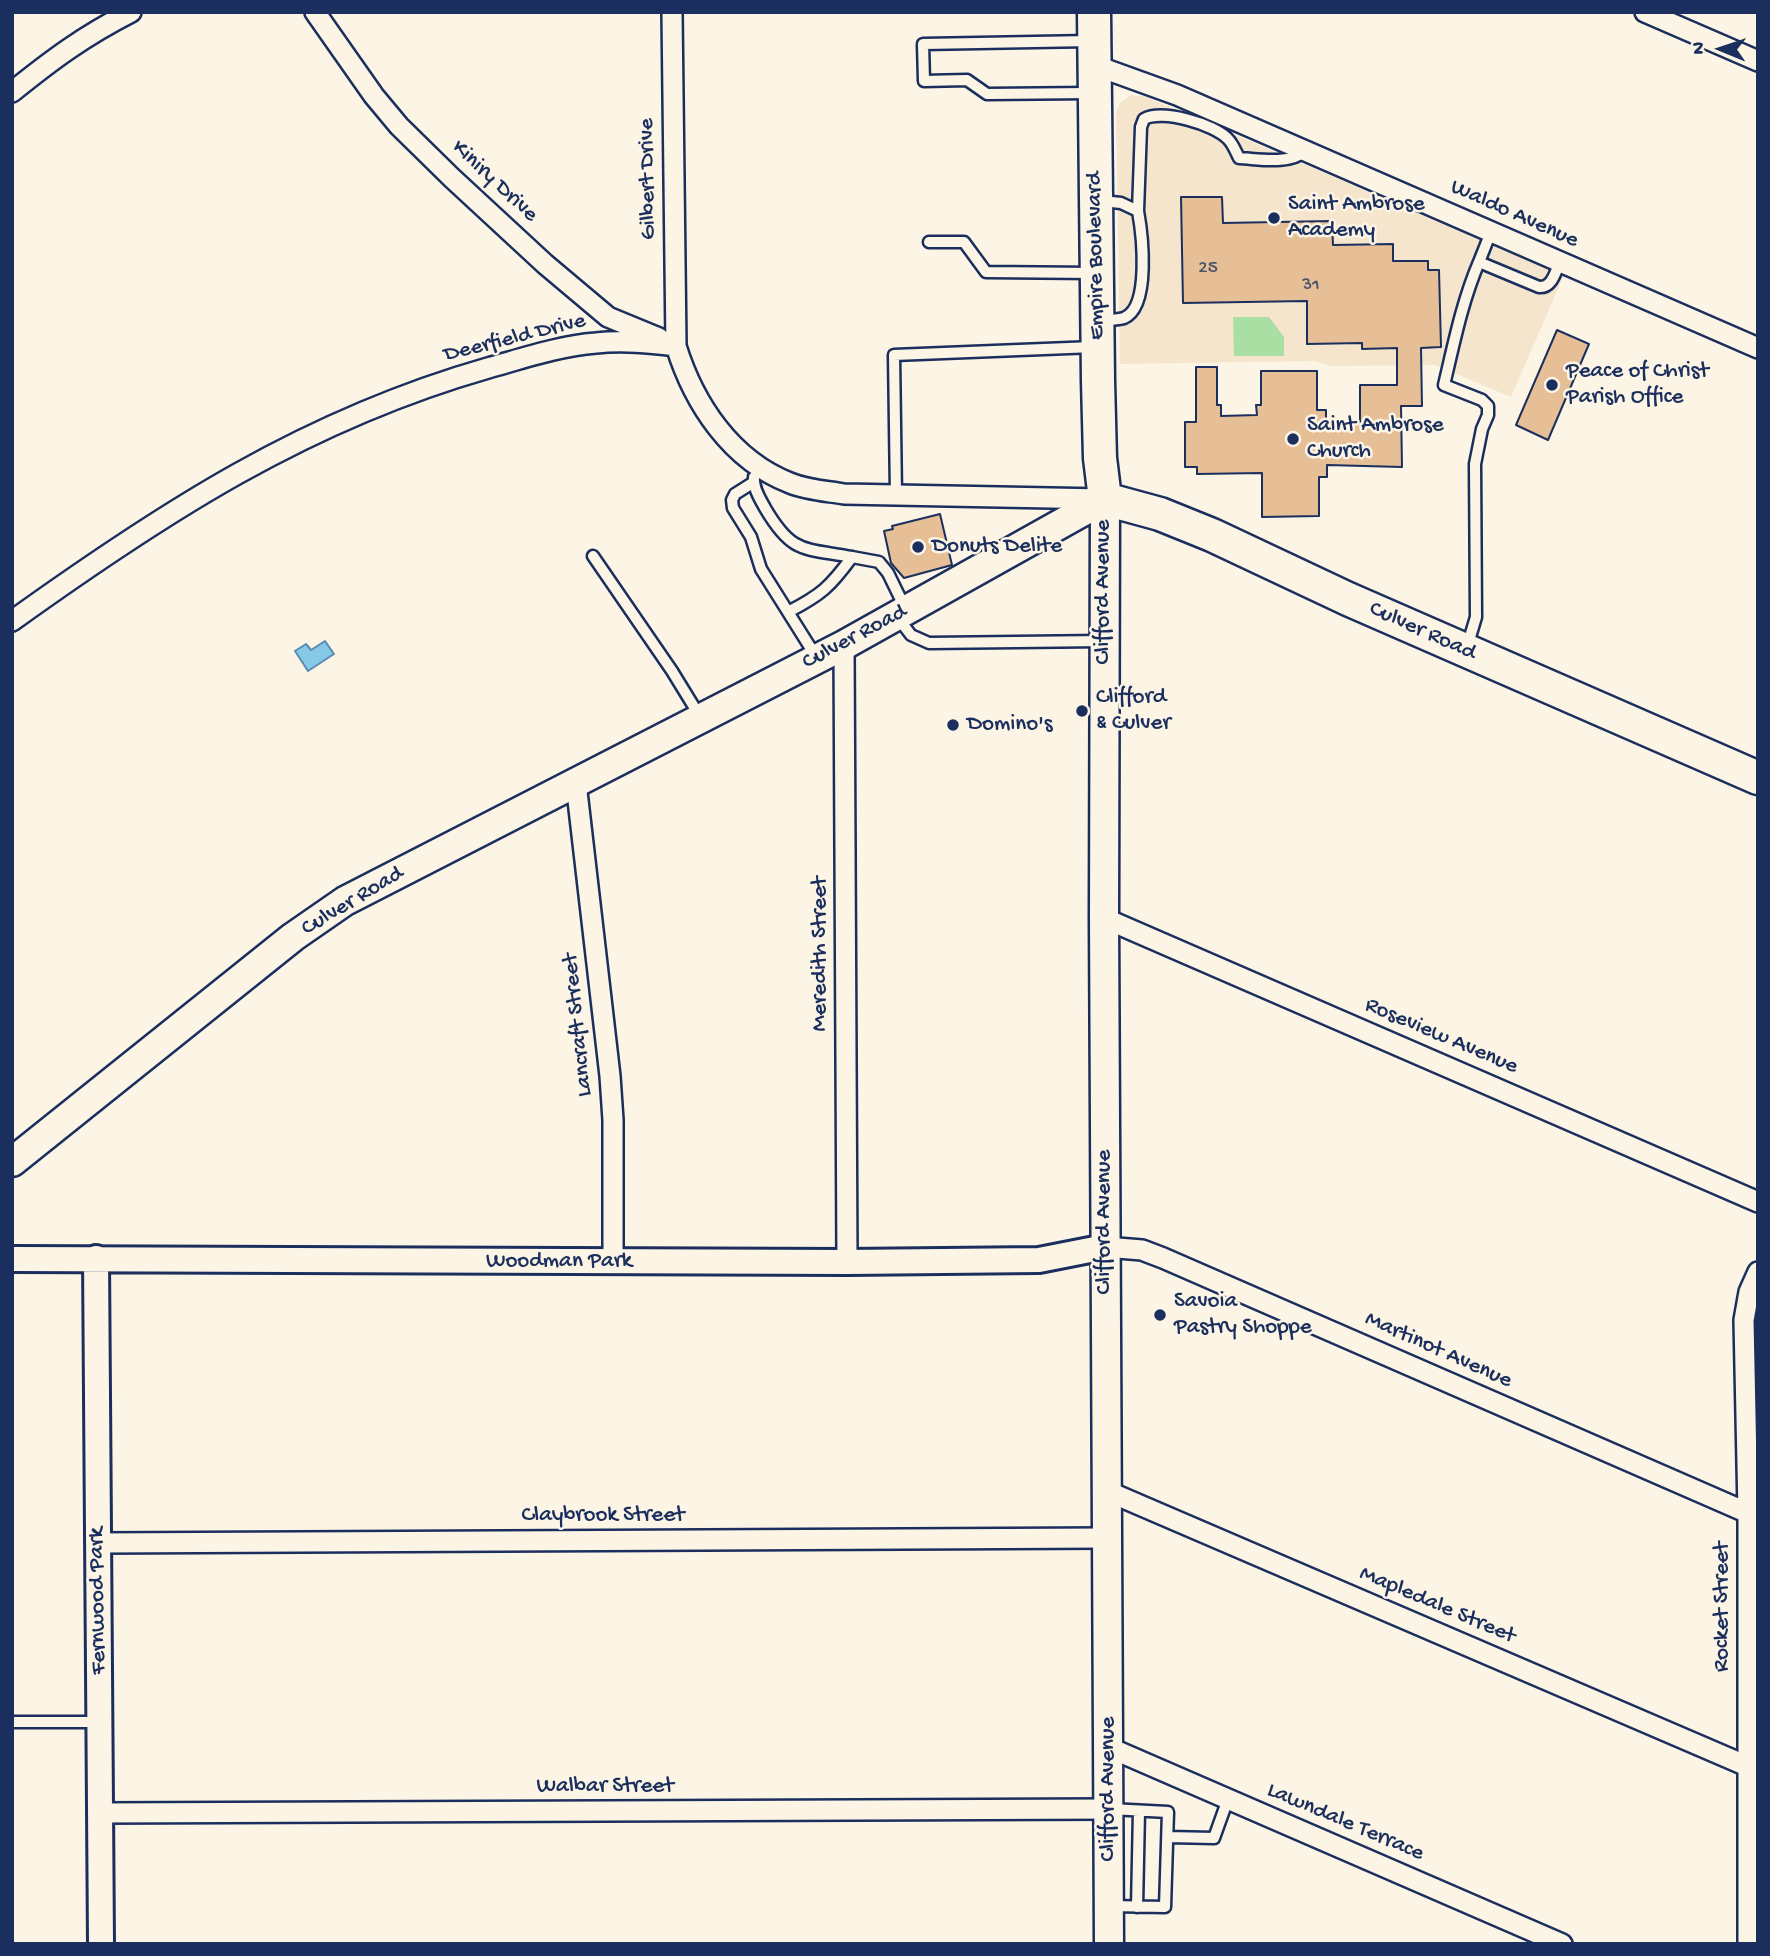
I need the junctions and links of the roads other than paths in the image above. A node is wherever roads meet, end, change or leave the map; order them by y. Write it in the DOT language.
graph roads {
  1 [pos="131,12"];
  2 [pos="315,12"];
  3 [pos="672,12"];
  4 [pos="1645,12"];
  5 [pos="1094,53"];
  6 [pos="1758,61"];
  7 [pos="12,92"];
  8 [pos="1177,95"];
  9 [pos="1178,116"];
  10 [pos="1305,150"];
  11 [pos="1096,200"];
  12 [pos="1138,211"];
  13 [pos="1491,232"];
  14 [pos="929,242"];
  15 [pos="1479,262"];
  16 [pos="1560,262"];
  17 [pos="1097,273"];
  18 [pos="1098,334"];
  19 [pos="676,346"];
  20 [pos="1758,348"];
  21 [pos="755,472"];
  22 [pos="896,495"];
  23 [pos="1105,499"];
  24 [pos="593,556"];
  25 [pos="852,557"];
  26 [pos="788,612"];
  27 [pos="901,613"];
  28 [pos="12,621"];
  29 [pos="1104,641"];
  30 [pos="844,645"];
  31 [pos="1466,651"];
  32 [pos="817,659"];
  33 [pos="701,719"];
  34 [pos="1758,778"];
  35 [pos="576,783"];
  36 [pos="1104,918"];
  37 [pos="12,1162"];
  38 [pos="1758,1202"];
  39 [pos="1105,1247"];
  40 [pos="96,1258"];
  41 [pos="12,1259"];
  42 [pos="847,1262"];
  43 [pos="613,1263"];
  44 [pos="1758,1272"];
  45 [pos="1107,1491"];
  46 [pos="1748,1513"];
  47 [pos="1107,1538"];
  48 [pos="99,1543"];
  49 [pos="12,1722"];
  50 [pos="100,1722"];
  51 [pos="1108,1748"];
  52 [pos="1747,1766"];
  53 [pos="1228,1799"];
  54 [pos="1109,1809"];
  55 [pos="1139,1811"];
  56 [pos="101,1813"];
  57 [pos="1168,1837"];
  58 [pos="1123,1907"];
  59 [pos="101,1944"];
  60 [pos="1110,1944"];
  61 [pos="1562,1944"];
  62 [pos="1748,1944"];
  1 -- 7 [label="street"];
  2 -- 19 [label="street, Kiniry Drive"];
  3 -- 19 [label="street, Gilbert Drive"];
  4 -- 6 [label="street"];
  5 -- 5 [label="lane"];
  5 -- 8 [label="street, Waldo Avenue"];
  5 -- 11 [label="main road, Empire Boulevard"];
  8 -- 9 [label="lane"];
  8 -- 10 [label="street, Waldo Avenue"];
  9 -- 10 [label="lane"];
  9 -- 12 [label="lane"];
  10 -- 13 [label="street, Waldo Avenue"];
  11 -- 12 [label="lane"];
  11 -- 17 [label="main road, Empire Boulevard"];
  12 -- 18 [label="lane"];
  13 -- 15 [label="lane"];
  13 -- 16 [label="street, Waldo Avenue"];
  14 -- 17 [label="lane"];
  15 -- 16 [label="lane"];
  15 -- 31 [label="lane"];
  16 -- 20 [label="street, Waldo Avenue"];
  17 -- 18 [label="main road, Empire Boulevard"];
  18 -- 22 [label="lane"];
  18 -- 23 [label="main road, Empire Boulevard"];
  19 -- 21 [label="street"];
  19 -- 28 [label="street, Deerfield Drive"];
  21 -- 22 [label="street"];
  21 -- 25 [label="lane"];
  21 -- 26 [label="lane"];
  22 -- 23 [label="street"];
  23 -- 27 [label="main road, Culver Road"];
  23 -- 29 [label="main road, Clifford Avenue"];
  23 -- 31 [label="main road, Culver Road"];
  24 -- 33 [label="lane"];
  25 -- 26 [label="lane"];
  25 -- 27 [label="lane"];
  26 -- 32 [label="lane"];
  27 -- 29 [label="lane"];
  27 -- 30 [label="main road, Culver Road"];
  29 -- 36 [label="main road, Clifford Avenue"];
  30 -- 32 [label="main road, Culver Road"];
  30 -- 42 [label="street, Meredith Street"];
  31 -- 34 [label="main road, Culver Road"];
  32 -- 33 [label="main road, Culver Road"];
  33 -- 35 [label="main road, Culver Road"];
  35 -- 37 [label="main road, Culver Road"];
  35 -- 43 [label="street, Lancraft Street"];
  36 -- 38 [label="street, Roseview Avenue"];
  36 -- 39 [label="main road, Clifford Avenue"];
  39 -- 42 [label="street, Woodman Park"];
  39 -- 45 [label="main road, Clifford Avenue"];
  39 -- 46 [label="street, Martinot Avenue"];
  40 -- 41 [label="street, Woodman Park"];
  40 -- 43 [label="street, Woodman Park"];
  40 -- 48 [label="street, Fernwood Park"];
  42 -- 43 [label="street, Woodman Park"];
  44 -- 46 [label="street, Rocket Street"];
  45 -- 47 [label="main road, Clifford Avenue"];
  45 -- 52 [label="street, Mapledale Street"];
  46 -- 52 [label="street, Rocket Street"];
  47 -- 48 [label="street, Claybrook Street"];
  47 -- 51 [label="main road, Clifford Avenue"];
  48 -- 50 [label="street, Fernwood Park"];
  49 -- 50 [label="lane"];
  50 -- 56 [label="street, Fernwood Park"];
  51 -- 53 [label="street, Lawndale Terrace"];
  51 -- 54 [label="main road, Clifford Avenue"];
  52 -- 62 [label="street, Rocket Street"];
  53 -- 57 [label="lane"];
  53 -- 61 [label="street, Lawndale Terrace"];
  54 -- 55 [label="lane"];
  54 -- 56 [label="street, Walbar Street"];
  54 -- 58 [label="main road, Clifford Avenue"];
  55 -- 57 [label="lane"];
  55 -- 58 [label="lane"];
  56 -- 59 [label="street, Fernwood Park"];
  57 -- 58 [label="lane"];
  58 -- 60 [label="main road, Clifford Avenue"];
}
